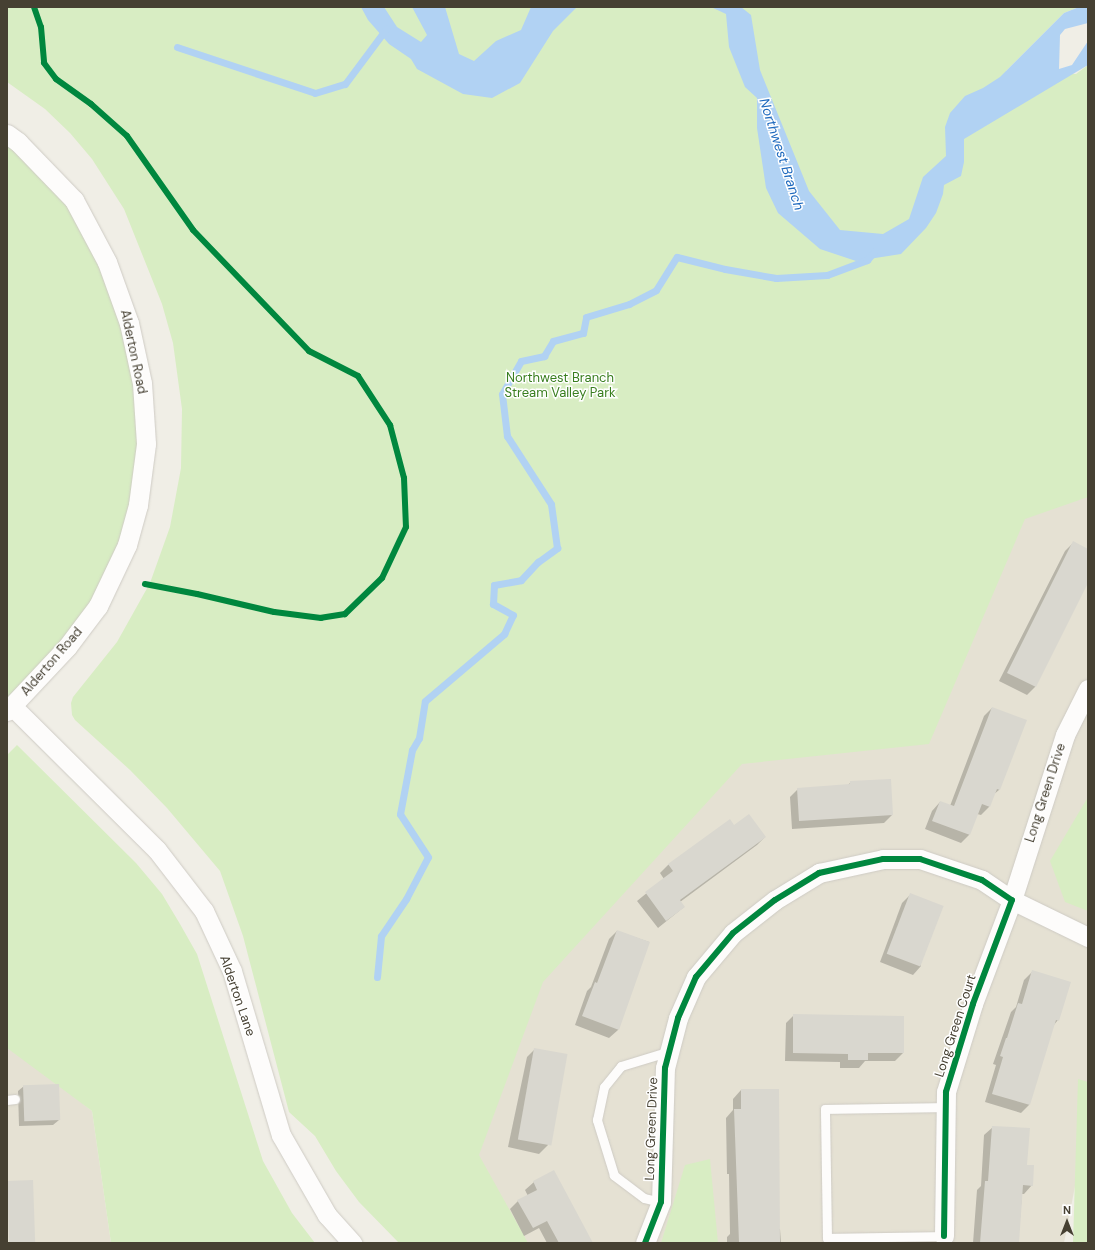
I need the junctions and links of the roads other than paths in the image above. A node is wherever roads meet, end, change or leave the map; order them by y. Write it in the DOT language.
graph roads {
  1 [pos="7,134"];
  2 [pos="1088,689"];
  3 [pos="10,709"];
  4 [pos="1012,900"];
  5 [pos="1088,937"];
  6 [pos="670,1051"];
  7 [pos="946,1107"];
  8 [pos="662,1202"];
  9 [pos="944,1236"];
  10 [pos="352,1243"];
  11 [pos="645,1243"];
  1 -- 3 [label="street, Alderton Road"];
  2 -- 4 [label="street, Long Green Drive"];
  3 -- 10 [label="street, Alderton Lane"];
  4 -- 5 [label="street, Long Green Drive"];
  4 -- 6 [label="street, Long Green Drive"];
  4 -- 7 [label="street, Long Green Court"];
  6 -- 8 [label="street, Long Green Drive"];
  6 -- 8 [label="lane"];
  7 -- 9 [label="street, Long Green Court"];
  7 -- 9 [label="lane"];
  8 -- 11 [label="street, Long Green Drive"];
}
